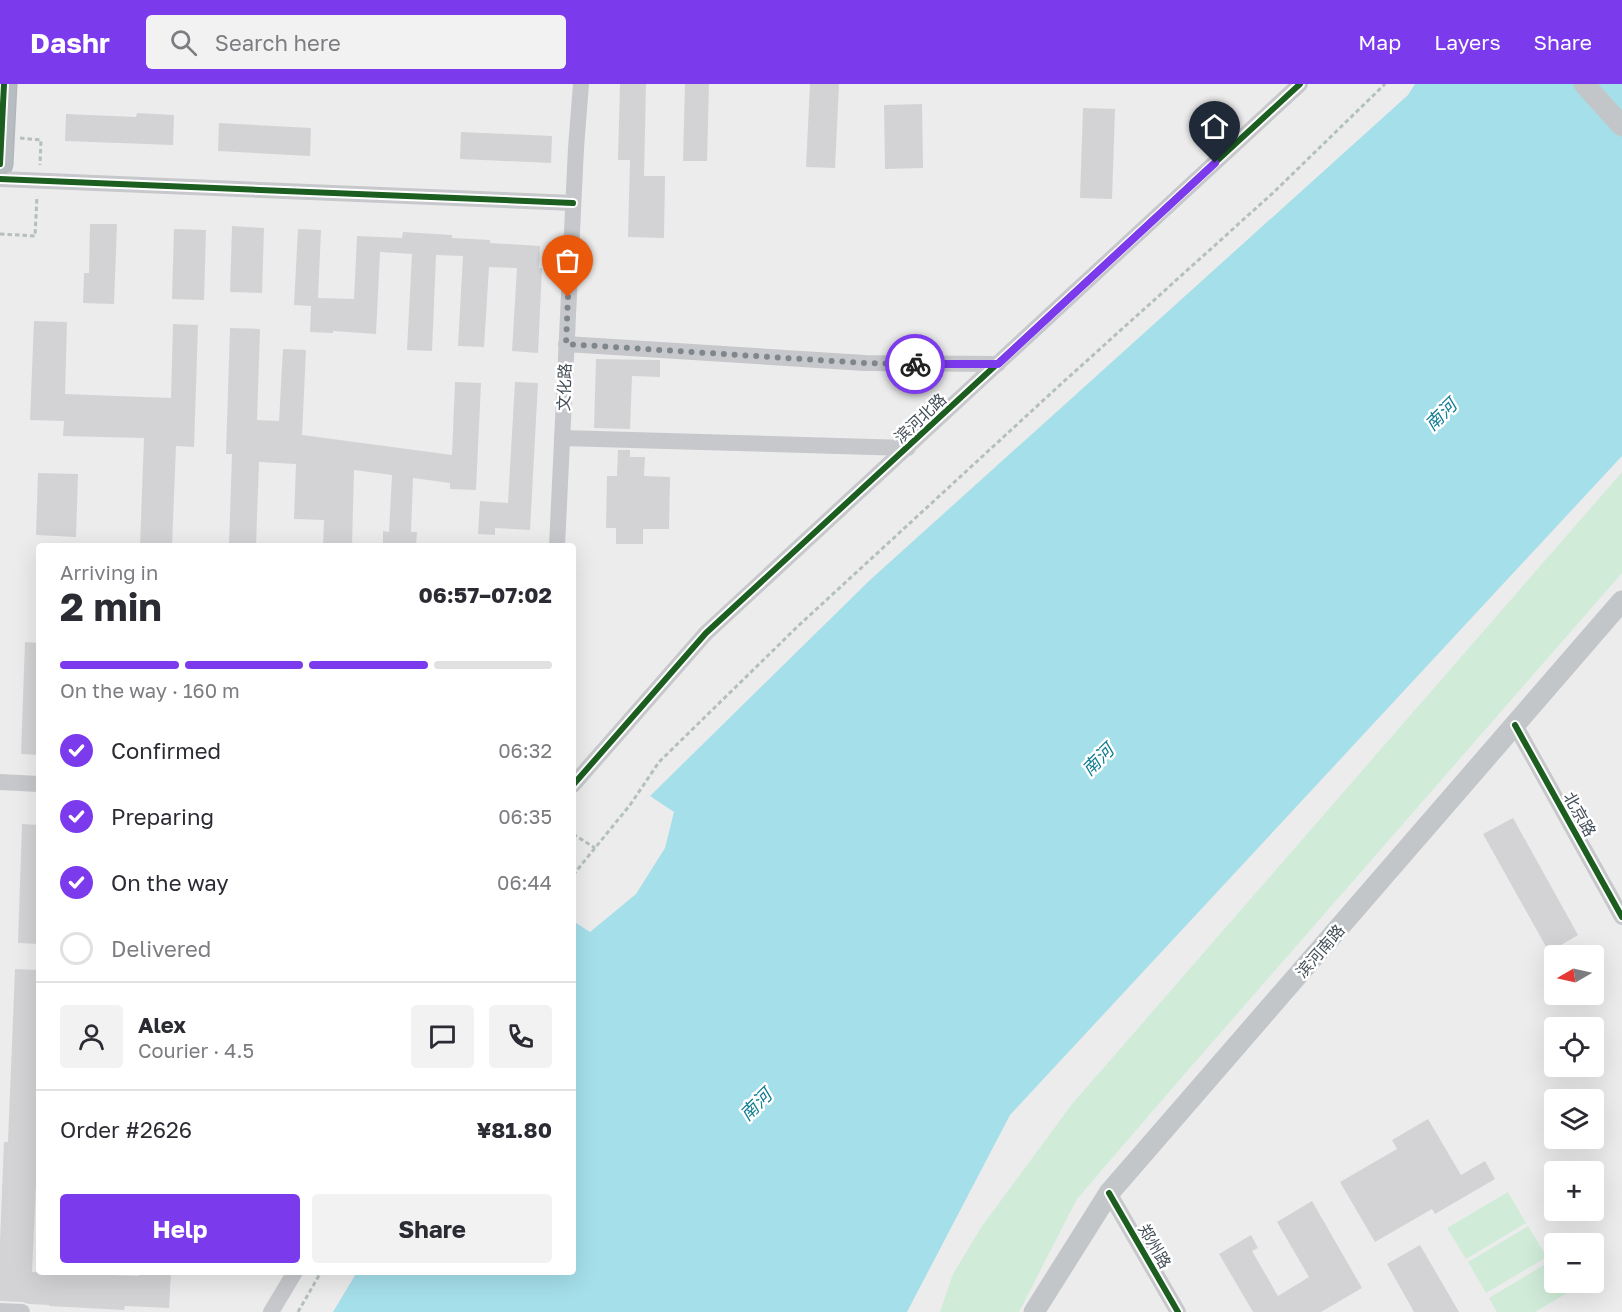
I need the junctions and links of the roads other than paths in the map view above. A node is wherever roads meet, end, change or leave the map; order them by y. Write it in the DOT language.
graph roads {
  1 [pos="4,84"];
  2 [pos="581,84"];
  3 [pos="1300,84"];
  4 [pos="1584,84"];
  5 [pos="1603,84"];
  6 [pos="1622,105"];
  7 [pos="1622,126"];
  8 [pos="0,164"];
  9 [pos="0,179"];
  10 [pos="573,203"];
  11 [pos="566,344"];
  12 [pos="998,364"];
  13 [pos="562,438"];
  14 [pos="908,448"];
  15 [pos="557,543"];
  16 [pos="1622,602"];
  17 [pos="1515,725"];
  18 [pos="576,781"];
  19 [pos="0,782"];
  20 [pos="36,784"];
  21 [pos="1622,917"];
  22 [pos="1109,1193"];
  23 [pos="293,1275"];
  24 [pos="0,1311"];
  25 [pos="22,1312"];
  26 [pos="271,1312"];
  27 [pos="1034,1312"];
  28 [pos="1178,1312"];
  1 -- 8 [label="highway"];
  2 -- 10 [label="street, 文化路"];
  3 -- 12 [label="street, 滨河北路"];
  4 -- 7 [label="main road"];
  5 -- 6 [label="main road"];
  9 -- 10 [label="street"];
  10 -- 11 [label="street, 文化路"];
  11 -- 12 [label="street"];
  11 -- 13 [label="street, 文化路"];
  12 -- 14 [label="street, 滨河北路"];
  13 -- 14 [label="street"];
  13 -- 15 [label="street, 文化路"];
  14 -- 18 [label="street, 滨河北路"];
  16 -- 17 [label="main road, 滨河南路"];
  17 -- 21 [label="street, 北京路"];
  17 -- 22 [label="main road, 滨河南路"];
  19 -- 20 [label="street"];
  22 -- 27 [label="main road, 滨河南路"];
  22 -- 28 [label="street, 郑州路"];
  23 -- 26 [label="street"];
  24 -- 25 [label="street"];
}
